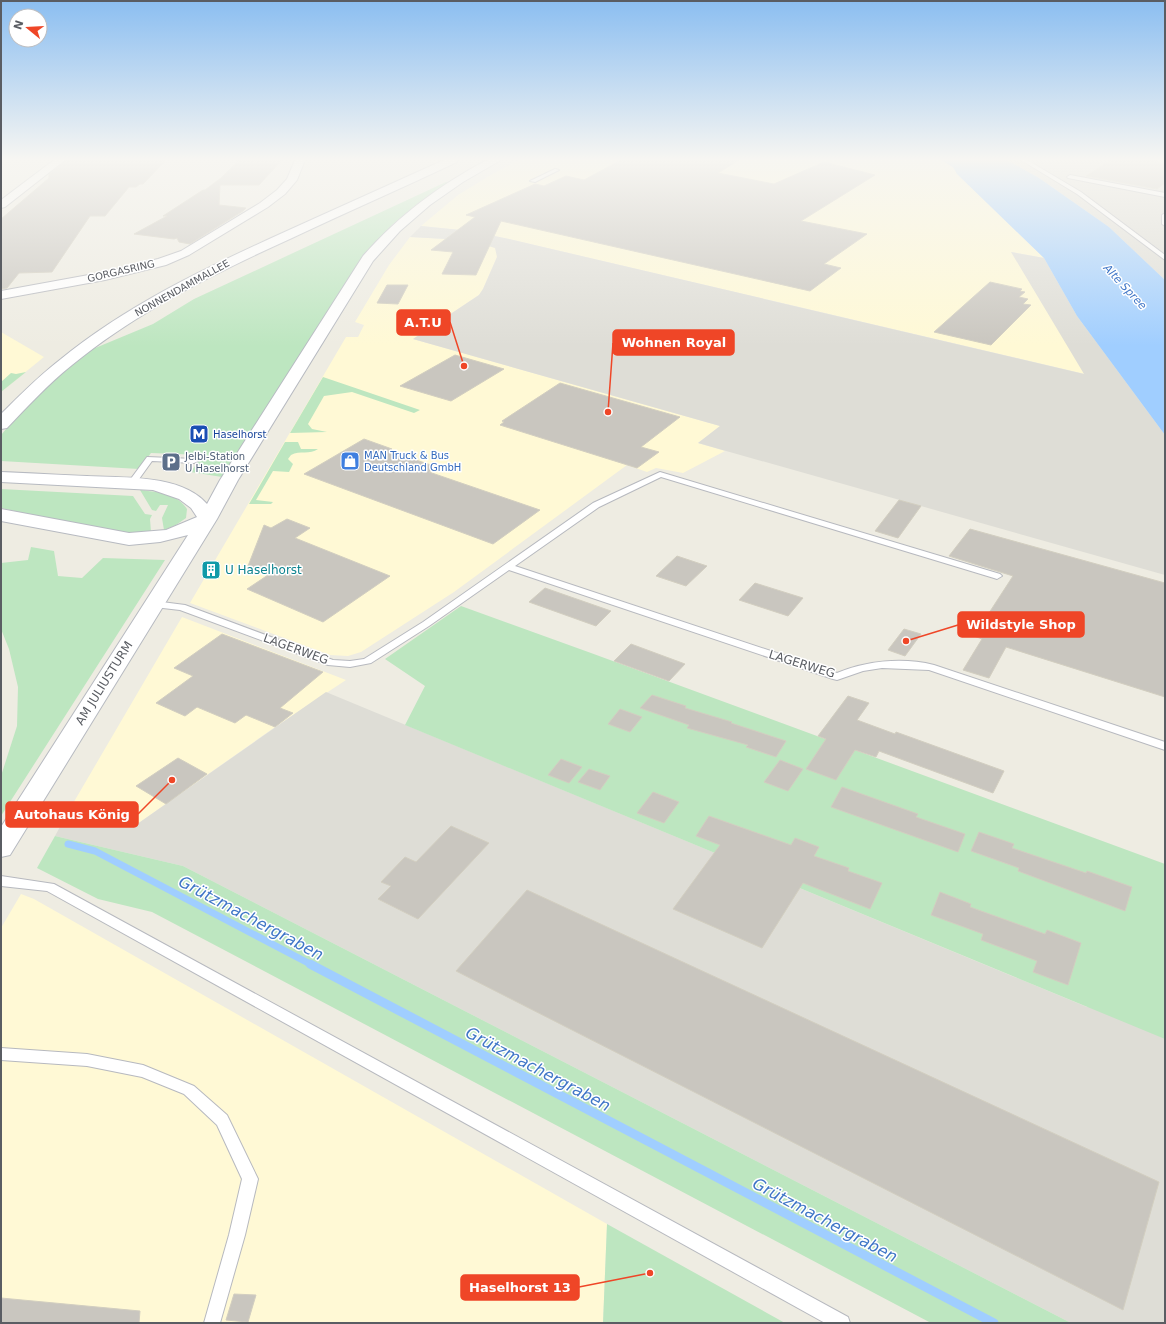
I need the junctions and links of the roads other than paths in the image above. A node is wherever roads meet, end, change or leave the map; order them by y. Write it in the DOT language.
graph roads {
  1 [pos="237,222"];
  2 [pos="317,222"];
  3 [pos="402,222"];
  4 [pos="1118,222"];
  5 [pos="1165,258"];
  6 [pos="1,295"];
  7 [pos="1,424"];
  8 [pos="194,460"];
  9 [pos="1,477"];
  10 [pos="131,484"];
  11 [pos="1,515"];
  12 [pos="208,519"];
  13 [pos="510,567"];
  14 [pos="997,576"];
  15 [pos="154,604"];
  16 [pos="1165,746"];
  17 [pos="1,848"];
  18 [pos="1,881"];
  19 [pos="1,1054"];
  20 [pos="212,1323"];
  21 [pos="842,1323"];
  1 -- 6 [label="street, GORGASRING"];
  2 -- 7 [label="main road, NONNENDAMMALLEE"];
  3 -- 12 [label="main road"];
  4 -- 5 [label="lane"];
  8 -- 10 [label="lane"];
  9 -- 10 [label="main road"];
  10 -- 12 [label="main road"];
  11 -- 12 [label="main road"];
  12 -- 15 [label="main road, AM JULIUSTURM"];
  13 -- 14 [label="lane, LAGERWEG"];
  13 -- 15 [label="lane, LAGERWEG"];
  13 -- 16 [label="lane, LAGERWEG"];
  15 -- 17 [label="main road, AM JULIUSTURM"];
  18 -- 21 [label="lane"];
  19 -- 20 [label="lane"];
}
